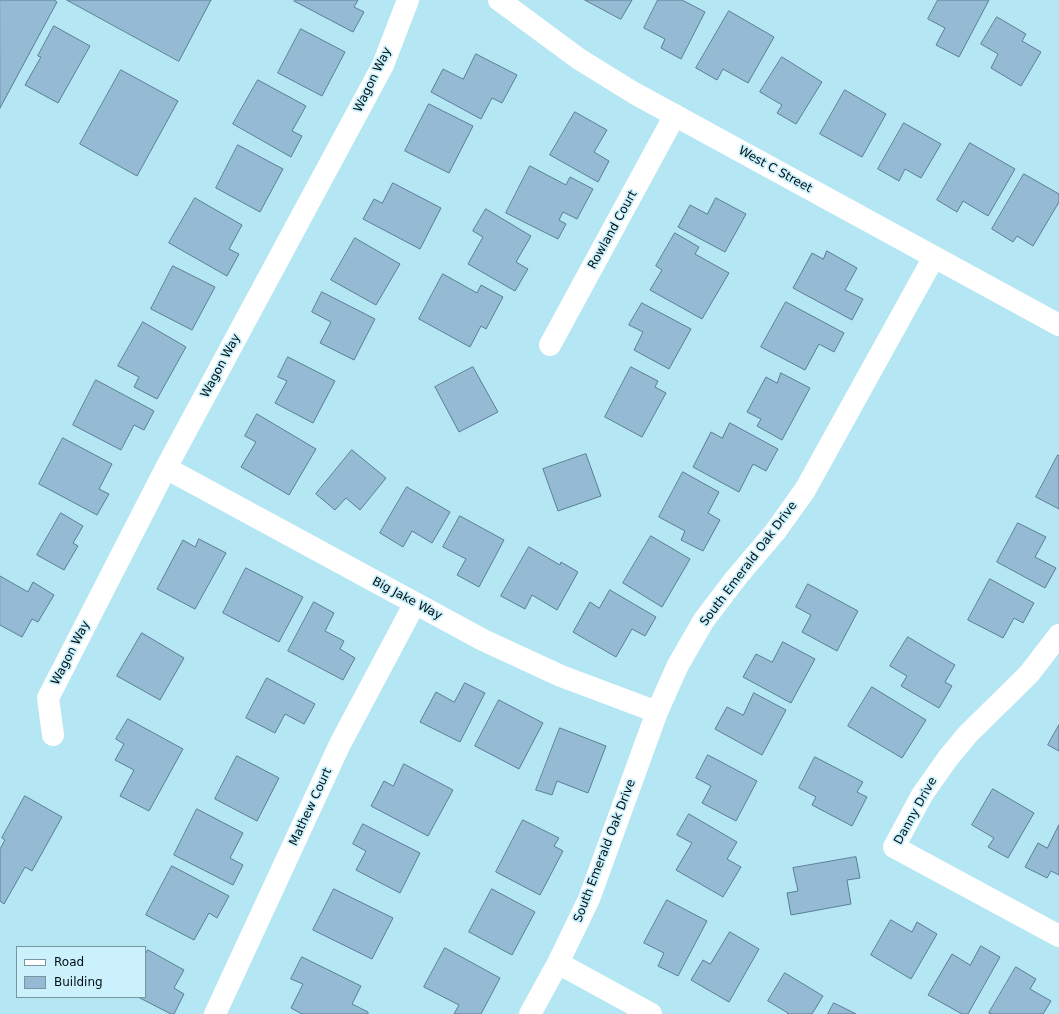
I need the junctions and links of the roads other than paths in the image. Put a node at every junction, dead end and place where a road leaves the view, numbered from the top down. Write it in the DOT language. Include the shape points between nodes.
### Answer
graph roads {
  1 [pos="408,0"];
  2 [pos="499,0"];
  3 [pos="675,115"];
  4 [pos="934,257"];
  5 [pos="1059,325"];
  6 [pos="550,345"];
  7 [pos="166,468"];
  8 [pos="415,603"];
  9 [pos="1059,636"];
  10 [pos="657,712"];
  11 [pos="53,735"];
  12 [pos="1059,936"];
  13 [pos="558,963"];
  14 [pos="215,1014"];
  15 [pos="530,1014"];
  16 [pos="651,1014"];
  1 -- 7 [label="street, Wagon Way" via="383,64"];
  2 -- 3 [label="street, West C Street" via="578,60"];
  3 -- 4 [label="street, West C Street"];
  3 -- 6 [label="street, Rowland Court"];
  4 -- 5 [label="street, West C Street"];
  4 -- 10 [label="street, South Emerald Oak Drive" via="805,490 775,532 704,620 678,665"];
  7 -- 8 [label="street, Big Jake Way"];
  7 -- 11 [label="street, Wagon Way" via="48,698"];
  8 -- 10 [label="street, Big Jake Way" via="483,640 561,676"];
  8 -- 14 [label="street, Mathew Court" via="340,744"];
  9 -- 12 [label="street, Danny Drive" via="1029,674 968,734 948,758 922,795 894,847"];
  10 -- 13 [label="street, South Emerald Oak Drive" via="589,899"];
  13 -- 15 [label="street, South Emerald Oak Drive"];
  13 -- 16 [label="street"];
}
